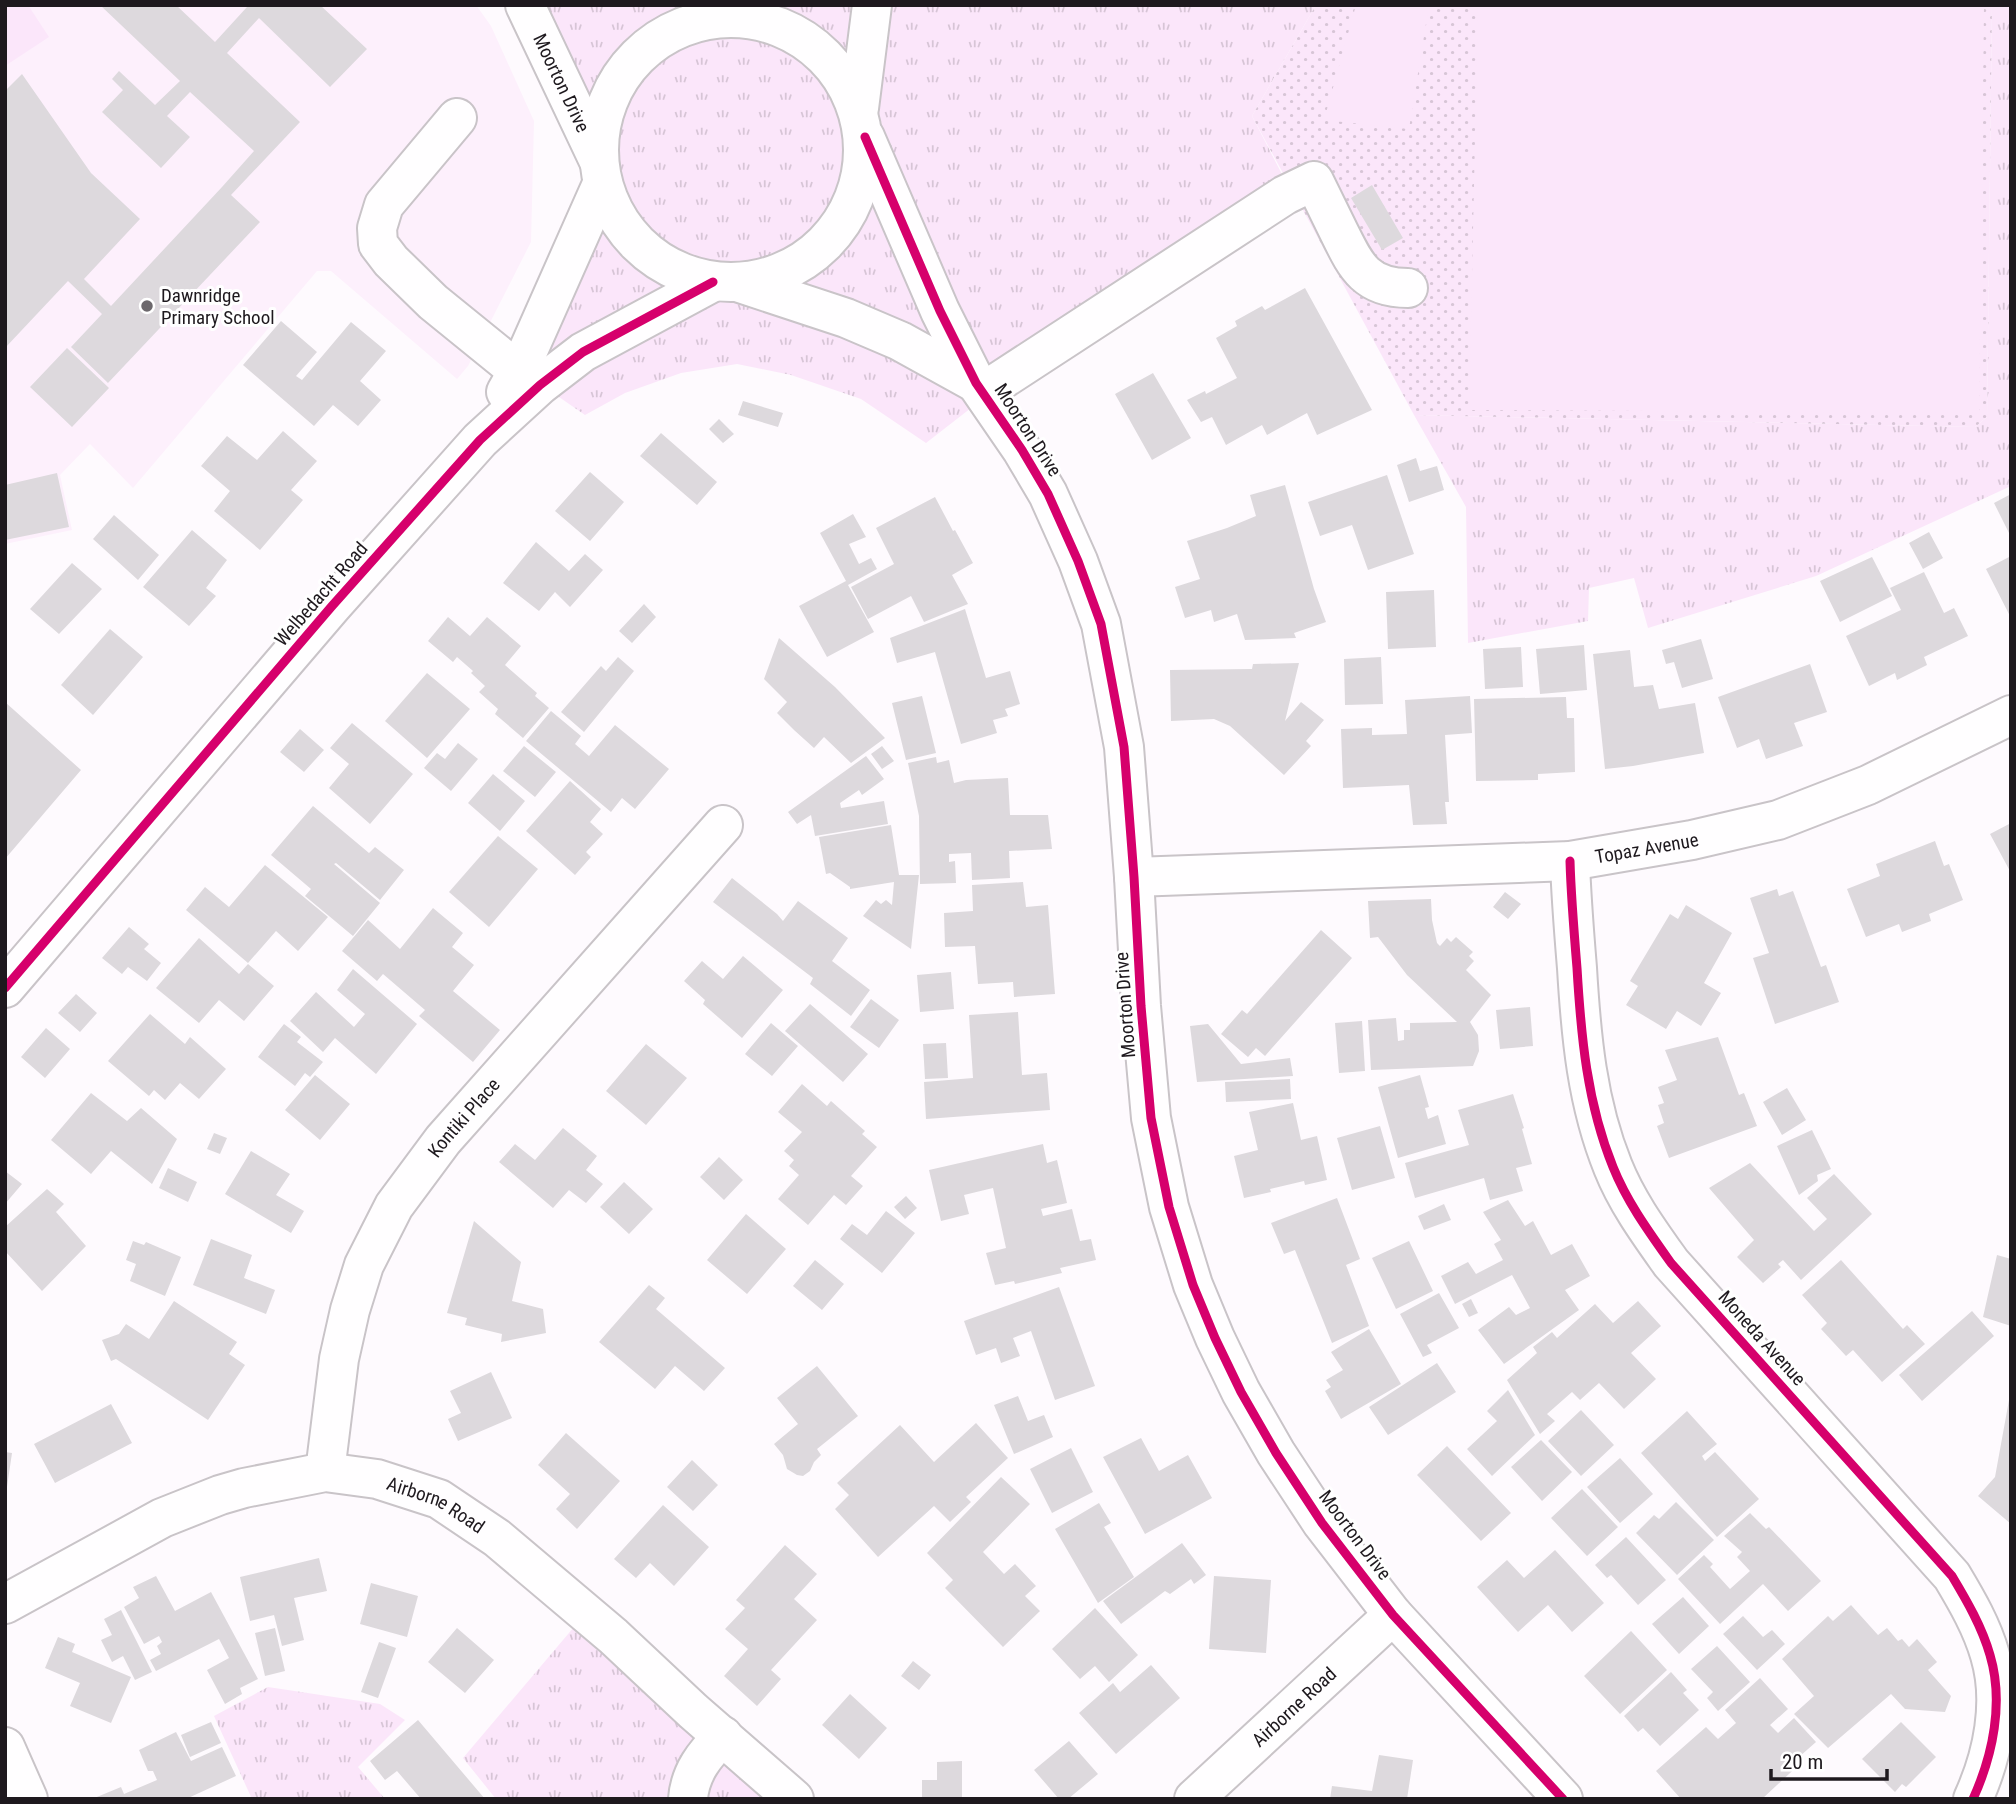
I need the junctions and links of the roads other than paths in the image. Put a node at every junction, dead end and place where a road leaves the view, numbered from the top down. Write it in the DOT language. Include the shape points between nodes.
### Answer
graph roads {
  1 [pos="525,5"];
  2 [pos="660,5"];
  3 [pos="872,5"];
  4 [pos="739,13"];
  5 [pos="457,118"];
  6 [pos="862,122"];
  7 [pos="600,172"];
  8 [pos="727,283"];
  9 [pos="1408,288"];
  10 [pos="518,371"];
  11 [pos="979,387"];
  12 [pos="480,440"];
  13 [pos="2011,715"];
  14 [pos="723,825"];
  15 [pos="1570,860"];
  16 [pos="1135,877"];
  17 [pos="5,988"];
  18 [pos="325,1472"];
  19 [pos="5,1604"];
  20 [pos="1393,1615"];
  21 [pos="723,1736"];
  22 [pos="5,1747"];
  23 [pos="28,1799"];
  24 [pos="688,1799"];
  25 [pos="794,1799"];
  26 [pos="1194,1799"];
  27 [pos="1563,1799"];
  28 [pos="1973,1799"];
  1 -- 7 [label="street, Moorton Drive"];
  2 -- 4 [label="street"];
  3 -- 6 [label="street, Welbedacht Road"];
  4 -- 6 [label="street, Moorton Drive" via="813,44 841,72"];
  4 -- 7 [label="street" via="664,35 626,67 604,110"];
  5 -- 10 [label="street" via="384,205 378,244 433,302"];
  6 -- 8 [label="street, Welbedacht Road" via="860,190 834,237 792,269"];
  6 -- 11 [label="street, Moorton Drive" via="940,311"];
  7 -- 8 [label="street, Moorton Drive" via="618,220 643,250 675,271"];
  7 -- 10 [label="street, Welbedacht Road" via="560,282"];
  8 -- 11 [label="street, Moorton Drive" via="846,318 900,341"];
  8 -- 12 [label="street, Welbedacht Road" via="583,352"];
  9 -- 11 [label="street" via="1393,288 1368,277 1355,265 1314,181"];
  10 -- 12 [label="street, Welbedacht Road"];
  11 -- 16 [label="street, Moorton Drive" via="1048,494 1101,624 1124,747"];
  12 -- 17 [label="street, Welbedacht Road"];
  13 -- 15 [label="street, Topaz Avenue" via="1868,785 1778,820"];
  14 -- 18 [label="street, Kontiki Place" via="443,1140 394,1206 364,1265 350,1310"];
  15 -- 16 [label="street, Topaz Avenue"];
  15 -- 28 [label="street, Moneda Avenue" via="1586,1068 1594,1112 1613,1167 1633,1209 1671,1263 1952,1576 1978,1621 1991,1656 1996,1700 1991,1748"];
  16 -- 20 [label="street, Moorton Drive" via="1151,1118 1169,1207 1194,1285 1241,1392 1276,1453 1322,1523"];
  18 -- 19 [label="street, Airborne Road" via="244,1488 162,1518"];
  18 -- 21 [label="street, Airborne Road" via="377,1479 439,1499 497,1538"];
  20 -- 26 [label="street, Airborne Road"];
  20 -- 27 [label="street, Moorton Drive"];
  21 -- 24 [label="street" via="694,1771"];
  21 -- 25 [label="street, Airborne Road"];
  22 -- 23 [label="street"];
}
